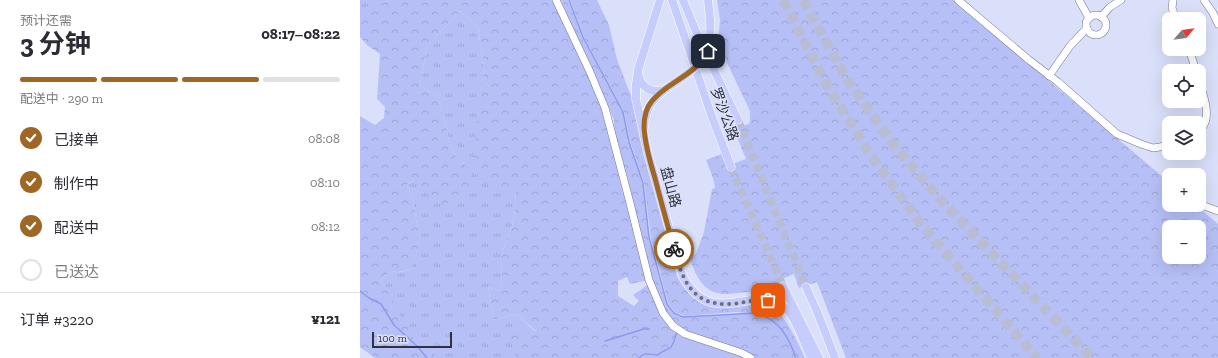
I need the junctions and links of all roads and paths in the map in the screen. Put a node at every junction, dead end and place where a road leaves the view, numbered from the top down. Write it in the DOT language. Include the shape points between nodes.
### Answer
graph roads {
  1 [pos="556,0"];
  2 [pos="660,0"];
  3 [pos="672,0"];
  4 [pos="683,0"];
  5 [pos="708,0"];
  6 [pos="958,0"];
  7 [pos="1079,0"];
  8 [pos="1121,0"];
  9 [pos="1173,0"];
  10 [pos="1204,0"];
  11 [pos="1173,12"];
  12 [pos="1101,17"];
  13 [pos="1090,18"];
  14 [pos="1218,24"];
  15 [pos="1087,28"];
  16 [pos="638,70"];
  17 [pos="1049,76"];
  18 [pos="667,88"];
  19 [pos="738,120"];
  20 [pos="646,145"];
  21 [pos="1162,146"];
  22 [pos="731,167"];
  23 [pos="1206,207"];
  24 [pos="1218,211"];
  25 [pos="783,286"];
  26 [pos="806,287"];
  27 [pos="751,358"];
  28 [pos="811,358"];
  29 [pos="819,358"];
  30 [pos="835,358"];
  1 -- 27 [label="street" via="604,108 649,280 663,313 673,326 685,334"];
  2 -- 16 [label="main road, 盘山路"];
  3 -- 22 [label="main road, 罗沙公路"];
  4 -- 19 [label="main road, 罗沙公路"];
  5 -- 18 [label="main road, 盘山路, bridge" via="710,43 704,57 692,71"];
  6 -- 17 [label="street"];
  7 -- 13 [label="street"];
  8 -- 12 [label="street"];
  9 -- 11 [label="street"];
  10 -- 14 [label="street"];
  12 -- 13 [label="street"];
  12 -- 15 [label="street" via="1106,26 1101,34 1091,34"];
  13 -- 15 [label="street" via="1087,21"];
  15 -- 17 [label="street" via="1070,46"];
  16 -- 18 [label="main road" via="640,81 645,88 656,92"];
  16 -- 20 [label="main road, 盘山路" via="636,99"];
  17 -- 21 [label="street" via="1121,136 1153,148"];
  18 -- 20 [label="main road, 盘山路" via="652,101 646,112"];
  20 -- 28 [label="main road, 盘山路" via="679,266 688,287 703,299 714,303 768,300 780,304 793,319"];
  23 -- 24 [label="street"];
  25 -- 29 [label="main road"];
  26 -- 30 [label="main road"];
}
